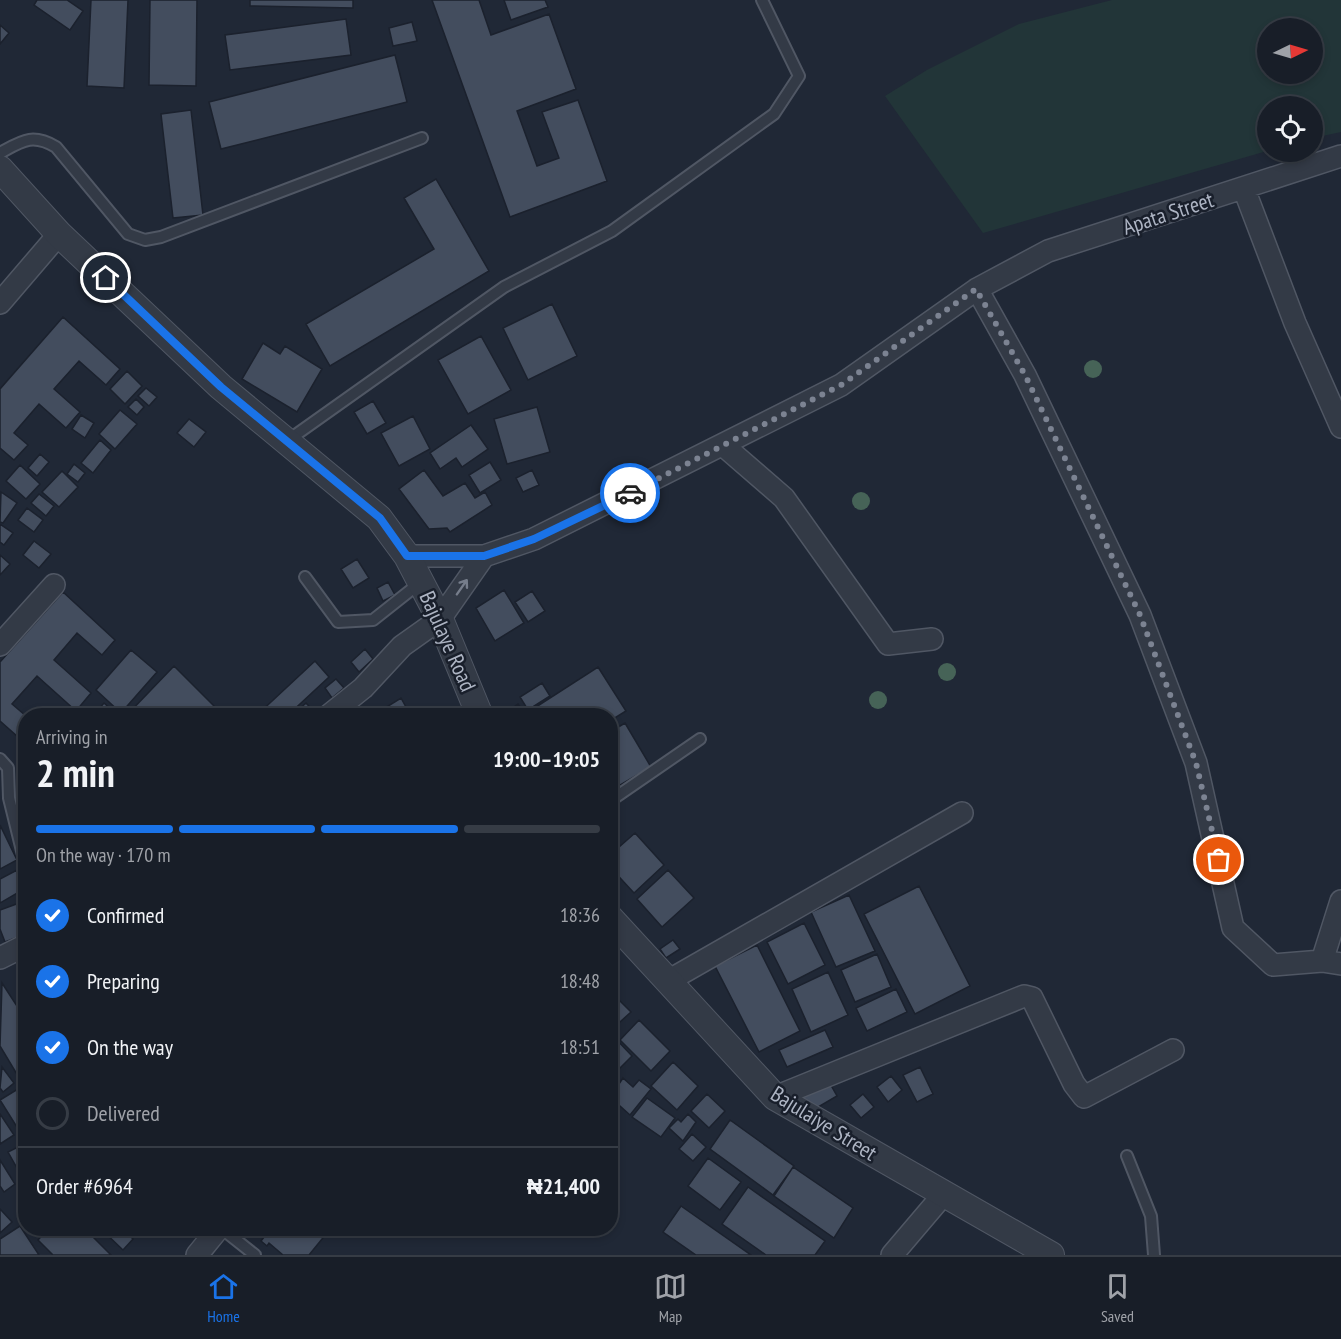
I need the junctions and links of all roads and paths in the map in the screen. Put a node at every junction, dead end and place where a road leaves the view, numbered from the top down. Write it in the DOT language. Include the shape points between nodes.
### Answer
graph roads {
  1 [pos="762,0"];
  2 [pos="422,138"];
  3 [pos="0,153"];
  4 [pos="1341,156"];
  5 [pos="0,169"];
  6 [pos="1244,189"];
  7 [pos="59,234"];
  8 [pos="976,289"];
  9 [pos="0,303"];
  10 [pos="1341,427"];
  11 [pos="287,441"];
  12 [pos="724,446"];
  13 [pos="407,556"];
  14 [pos="484,556"];
  15 [pos="305,577"];
  16 [pos="421,581"];
  17 [pos="54,585"];
  18 [pos="440,619"];
  19 [pos="932,639"];
  20 [pos="0,645"];
  21 [pos="338,708"];
  22 [pos="477,708"];
  23 [pos="700,739"];
  24 [pos="0,759"];
  25 [pos="618,795"];
  26 [pos="962,813"];
  27 [pos="18,835"];
  28 [pos="1341,901"];
  29 [pos="618,927"];
  30 [pos="18,949"];
  31 [pos="0,958"];
  32 [pos="1332,962"];
  33 [pos="668,981"];
  34 [pos="1173,1050"];
  35 [pos="776,1097"];
  36 [pos="1127,1156"];
  37 [pos="943,1195"];
  38 [pos="213,1236"];
  39 [pos="230,1236"];
  40 [pos="197,1255"];
  41 [pos="255,1255"];
  42 [pos="892,1255"];
  43 [pos="1051,1255"];
  44 [pos="1154,1255"];
  1 -- 11 [label="lane" via="798,76 774,114 612,231 504,287"];
  2 -- 3 [label="lane" via="145,240 128,234 56,147 42,139 23,140"];
  4 -- 6 [label="street, Apata Street"];
  5 -- 7 [label="street, Bajulaye Road"];
  6 -- 8 [label="street, Apata Street" via="1048,251"];
  6 -- 10 [label="street"];
  7 -- 9 [label="street"];
  7 -- 11 [label="street, Bajulaye Road" via="221,387"];
  8 -- 12 [label="street, Apata Street" via="841,385"];
  8 -- 32 [label="street" via="1025,375 1140,615 1196,763 1233,928 1273,964"];
  11 -- 13 [label="street, Bajulaye Road" via="380,518"];
  12 -- 14 [label="street, Apata Street" via="534,539"];
  12 -- 19 [label="street" via="784,498 888,644"];
  13 -- 14 [label="street, Apata Street"];
  13 -- 16 [label="street, Bajulaye Road"];
  18 -- 14 [label="street, one-way"];
  15 -- 16 [label="lane" via="338,622 373,620"];
  16 -- 18 [label="street, Bajulaye Road"];
  17 -- 20 [label="street"];
  18 -- 21 [label="street" via="402,646 363,688"];
  18 -- 22 [label="street, Bajulaye Road"];
  23 -- 25 [label="lane"];
  24 -- 27 [label="lane" via="8,768 9,798"];
  26 -- 33 [label="street"];
  28 -- 32 [label="street"];
  29 -- 33 [label="street, Bajulaiye Street"];
  30 -- 31 [label="street"];
  33 -- 35 [label="street, Bajulaiye Street"];
  34 -- 35 [label="street" via="1084,1097 1032,998 1024,996"];
  35 -- 37 [label="street, Bajulaiye Street"];
  36 -- 44 [label="lane" via="1151,1216"];
  37 -- 42 [label="street"];
  37 -- 43 [label="street, Bajulaiye Street"];
  38 -- 40 [label="street"];
  39 -- 41 [label="lane"];
}
